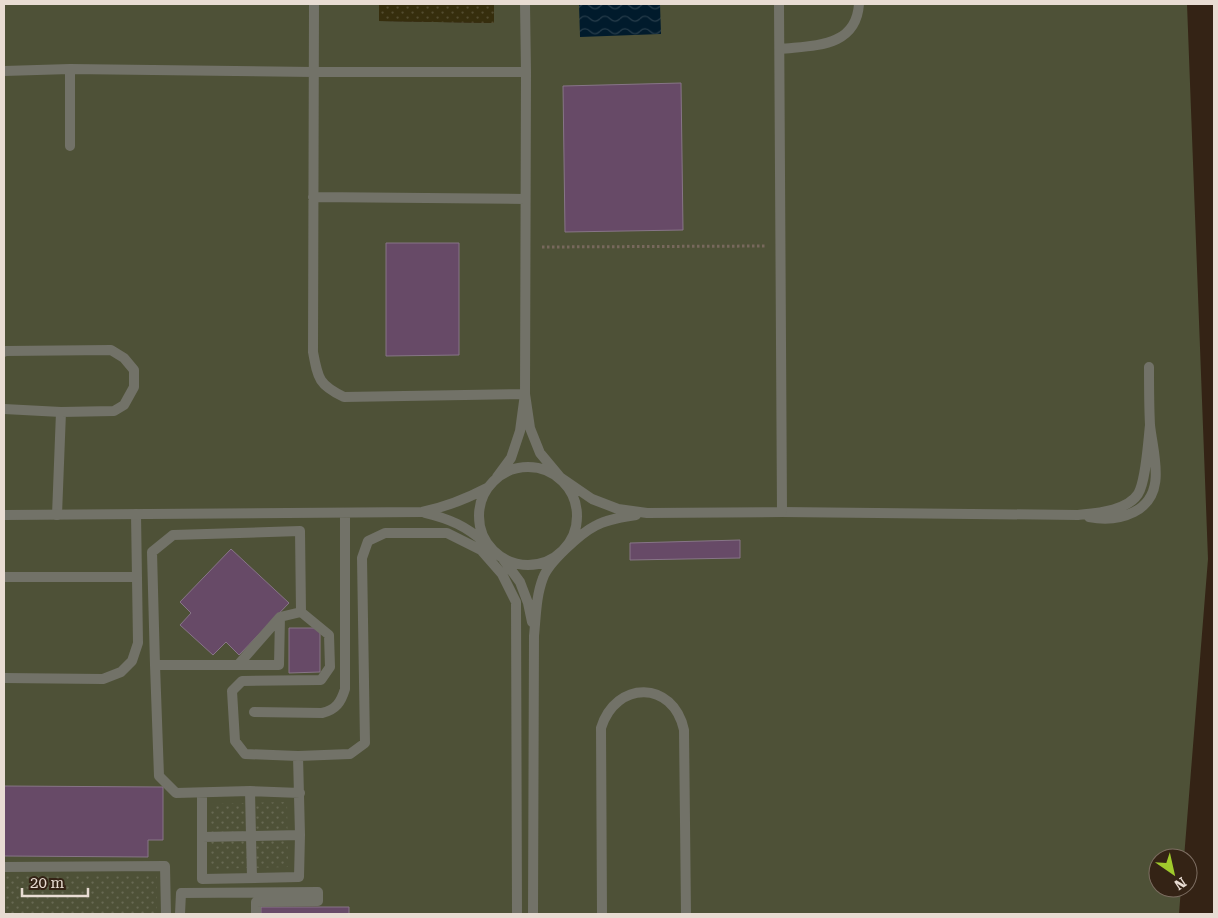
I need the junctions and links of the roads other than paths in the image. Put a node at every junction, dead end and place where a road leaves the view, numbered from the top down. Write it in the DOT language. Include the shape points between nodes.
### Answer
graph roads {
  1 [pos="314,4"];
  2 [pos="525,4"];
  3 [pos="779,4"];
  4 [pos="859,4"];
  5 [pos="780,49"];
  6 [pos="70,69"];
  7 [pos="4,71"];
  8 [pos="313,72"];
  9 [pos="526,72"];
  10 [pos="70,146"];
  11 [pos="313,198"];
  12 [pos="525,199"];
  13 [pos="4,352"];
  14 [pos="1149,367"];
  15 [pos="525,394"];
  16 [pos="4,409"];
  17 [pos="62,412"];
  18 [pos="497,477"];
  19 [pos="560,477"];
  20 [pos="487,488"];
  21 [pos="422,512"];
  22 [pos="782,512"];
  23 [pos="345,513"];
  24 [pos="647,513"];
  25 [pos="136,514"];
  26 [pos="4,515"];
  27 [pos="57,515"];
  28 [pos="489,546"];
  29 [pos="564,549"];
  30 [pos="501,556"];
  31 [pos="4,577"];
  32 [pos="137,577"];
  33 [pos="302,612"];
  34 [pos="280,617"];
  35 [pos="534,636"];
  36 [pos="238,664"];
  37 [pos="155,665"];
  38 [pos="4,678"];
  39 [pos="254,712"];
  40 [pos="298,756"];
  41 [pos="250,791"];
  42 [pos="202,793"];
  43 [pos="300,793"];
  44 [pos="300,835"];
  45 [pos="251,836"];
  46 [pos="202,837"];
  47 [pos="4,868"];
  48 [pos="252,878"];
  49 [pos="166,914"];
  50 [pos="180,914"];
  51 [pos="256,914"];
  52 [pos="517,914"];
  53 [pos="533,914"];
  54 [pos="602,914"];
  55 [pos="686,914"];
  1 -- 8 [label="street"];
  2 -- 9 [label="street"];
  3 -- 5 [label="street"];
  4 -- 5 [label="street" via="854,26 837,40"];
  5 -- 22 [label="street"];
  6 -- 7 [label="street"];
  6 -- 8 [label="street"];
  6 -- 10 [label="street"];
  8 -- 9 [label="street"];
  8 -- 11 [label="street"];
  9 -- 12 [label="street"];
  11 -- 12 [label="street"];
  11 -- 15 [label="street" via="313,352 318,375 329,390 344,397"];
  12 -- 15 [label="street"];
  13 -- 17 [label="street" via="111,350 134,370 134,387 124,405 114,412"];
  14 -- 22 [label="street" via="1150,425 1143,479 1138,494 1122,506 1078,515"];
  15 -- 18 [label="street" via="520,431 511,458"];
  15 -- 19 [label="street" via="530,428 540,453"];
  16 -- 17 [label="street"];
  17 -- 27 [label="street"];
  18 -- 19 [label="street" via="512,469 529,466 545,469"];
  18 -- 20 [label="street"];
  19 -- 24 [label="street" via="592,499 618,509"];
  19 -- 29 [label="street" via="577,504 578,520 574,536"];
  20 -- 21 [label="street" via="452,504"];
  20 -- 28 [label="street" via="479,517"];
  21 -- 23 [label="street"];
  21 -- 28 [label="street" via="447,518 470,530"];
  22 -- 24 [label="street"];
  23 -- 25 [label="street"];
  23 -- 39 [label="street" via="345,689 342,698 337,706 322,713"];
  24 -- 29 [label="street" via="595,526"];
  25 -- 27 [label="street"];
  25 -- 32 [label="street"];
  26 -- 27 [label="street"];
  28 -- 30 [label="street"];
  29 -- 30 [label="street" via="554,558 527,565"];
  29 -- 35 [label="street" via="543,576"];
  30 -- 35 [label="street" via="520,582"];
  31 -- 32 [label="street"];
  32 -- 38 [label="street" via="138,643 132,660 121,672 103,679"];
  33 -- 34 [label="street"];
  33 -- 37 [label="street" via="300,531 173,535 152,552"];
  33 -- 40 [label="street" via="329,635 330,667 321,680 242,681 232,691 235,742 245,754"];
  34 -- 36 [label="street"];
  34 -- 36 [label="street" via="279,664"];
  35 -- 53 [label="street"];
  36 -- 37 [label="street"];
  37 -- 42 [label="street" via="159,776 176,793"];
  40 -- 43 [label="street"];
  40 -- 52 [label="street" via="350,754 365,743 362,558 368,541 385,533 447,533 481,550 502,574 516,602"];
  41 -- 42 [label="street"];
  41 -- 43 [label="street"];
  41 -- 45 [label="street"];
  42 -- 46 [label="street"];
  43 -- 44 [label="street"];
  44 -- 45 [label="street"];
  44 -- 48 [label="street" via="299,877"];
  45 -- 46 [label="street"];
  45 -- 48 [label="street"];
  46 -- 48 [label="street" via="202,879"];
  47 -- 49 [label="street" via="165,866"];
  50 -- 51 [label="street" via="181,893 318,892 318,901 256,902"];
  54 -- 55 [label="street" via="601,728 616,701 646,692 672,705 682,719 684,730"];
}
